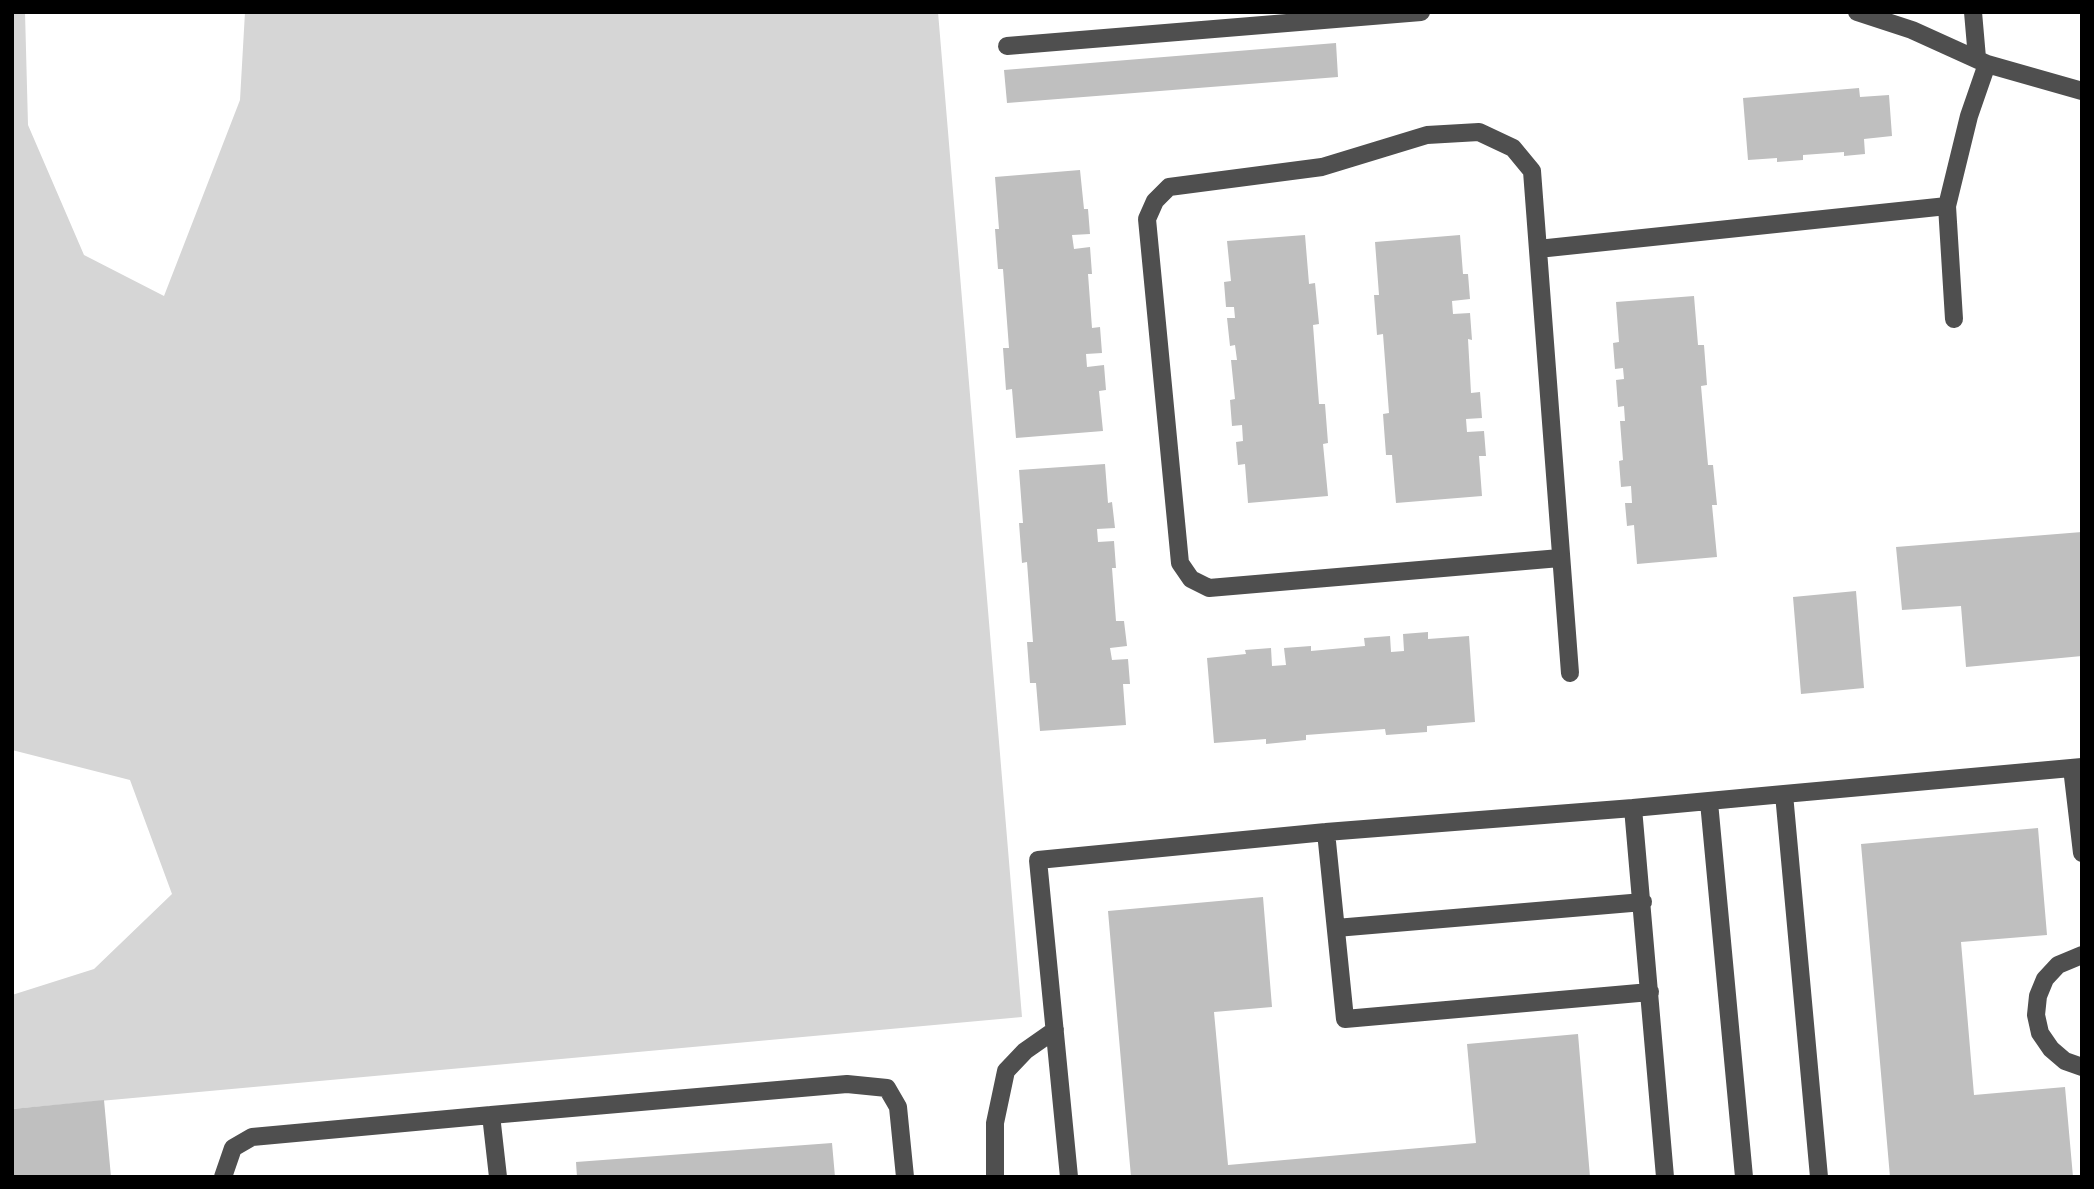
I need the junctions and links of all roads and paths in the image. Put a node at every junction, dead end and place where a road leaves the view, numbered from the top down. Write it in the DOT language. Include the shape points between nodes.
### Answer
graph roads {
  1 [pos="1420,12"];
  2 [pos="1857,12"];
  3 [pos="1973,12"];
  4 [pos="1007,46"];
  5 [pos="1982,61"];
  6 [pos="2082,91"];
  7 [pos="1947,206"];
  8 [pos="1538,249"];
  9 [pos="1954,319"];
  10 [pos="1560,558"];
  11 [pos="1570,673"];
  12 [pos="2077,768"];
  13 [pos="1784,794"];
  14 [pos="1709,802"];
  15 [pos="1633,808"];
  16 [pos="1326,832"];
  17 [pos="2082,853"];
  18 [pos="1643,902"];
  19 [pos="1336,929"];
  20 [pos="2082,954"];
  21 [pos="1650,992"];
  22 [pos="1055,1030"];
  23 [pos="2082,1067"];
  24 [pos="491,1115"];
  25 [pos="223,1177"];
  26 [pos="498,1177"];
  27 [pos="905,1177"];
  28 [pos="995,1177"];
  29 [pos="1069,1177"];
  30 [pos="1665,1177"];
  31 [pos="1744,1177"];
  32 [pos="1819,1177"];
  1 -- 4 [label="street"];
  2 -- 5 [label="street"];
  3 -- 5 [label="street"];
  5 -- 6 [label="street"];
  5 -- 7 [label="street"];
  7 -- 8 [label="street"];
  7 -- 9 [label="street"];
  8 -- 10 [label="street"];
  8 -- 10 [label="street" via="1532,171 1513,148 1479,132 1427,135 1322,167 1169,187 1155,201 1147,219 1180,563 1191,579 1209,588"];
  10 -- 11 [label="street"];
  12 -- 13 [label="street"];
  12 -- 17 [label="street"];
  13 -- 14 [label="street"];
  13 -- 32 [label="street"];
  14 -- 15 [label="street"];
  14 -- 31 [label="street"];
  15 -- 16 [label="street"];
  15 -- 18 [label="street"];
  16 -- 19 [label="street"];
  16 -- 22 [label="street" via="1038,860"];
  18 -- 19 [label="street"];
  18 -- 21 [label="street"];
  19 -- 21 [label="street" via="1345,1019"];
  20 -- 23 [label="street" via="2058,965 2045,979 2036,1015 2040,1033 2051,1049"];
  21 -- 30 [label="street"];
  22 -- 28 [label="street" via="1006,1071 995,1123"];
  22 -- 29 [label="street"];
  24 -- 25 [label="street" via="252,1137 233,1148"];
  24 -- 26 [label="street"];
  24 -- 27 [label="street" via="848,1084 887,1088 898,1107"];
}
